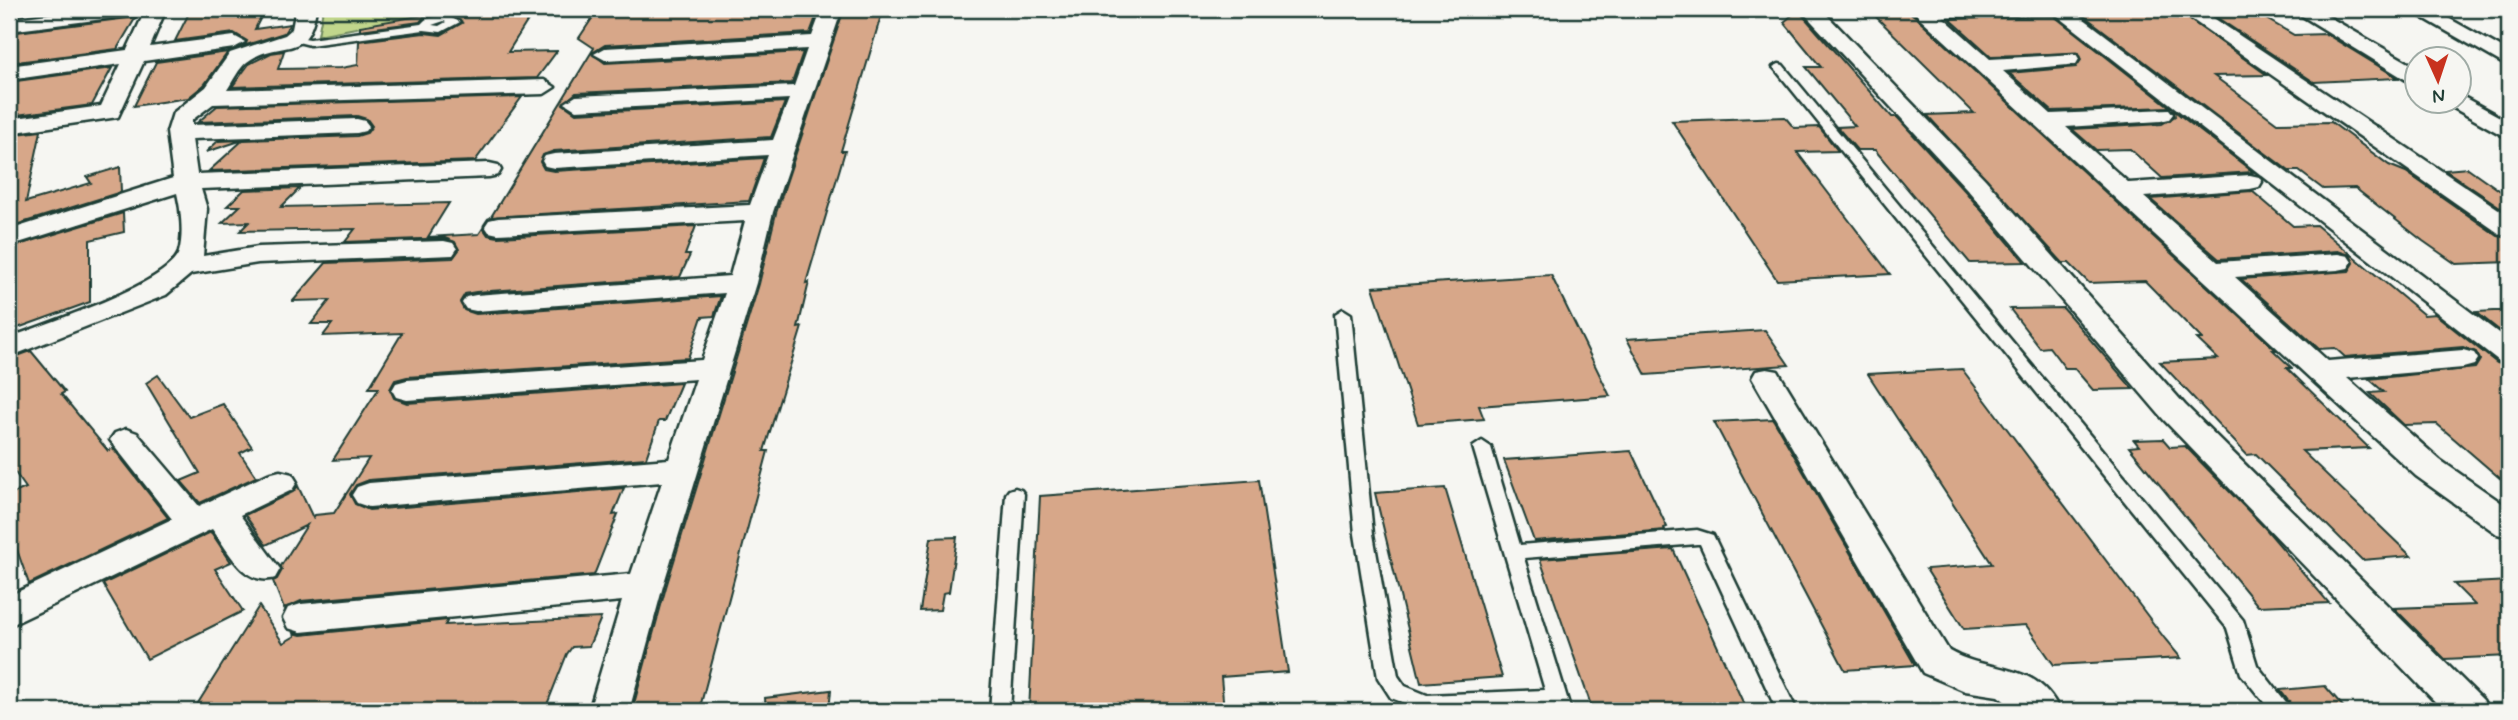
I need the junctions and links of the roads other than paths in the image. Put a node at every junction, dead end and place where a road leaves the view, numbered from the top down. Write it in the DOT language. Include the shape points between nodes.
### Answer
graph roads {
  1 [pos="134,9"];
  2 [pos="156,9"];
  3 [pos="306,9"];
  4 [pos="832,9"];
  5 [pos="1810,9"];
  6 [pos="2013,9"];
  7 [pos="2059,9"];
  8 [pos="2187,9"];
  9 [pos="2301,9"];
  10 [pos="2418,9"];
  11 [pos="9,24"];
  12 [pos="424,27"];
  13 [pos="292,39"];
  14 [pos="233,42"];
  15 [pos="820,43"];
  16 [pos="605,54"];
  17 [pos="135,55"];
  18 [pos="2068,59"];
  19 [pos="2509,61"];
  20 [pos="1984,66"];
  21 [pos="1779,67"];
  22 [pos="2402,67"];
  23 [pos="9,73"];
  24 [pos="544,87"];
  25 [pos="803,92"];
  26 [pos="207,97"];
  27 [pos="576,103"];
  28 [pos="2472,109"];
  29 [pos="2161,114"];
  30 [pos="2044,121"];
  31 [pos="9,126"];
  32 [pos="357,126"];
  33 [pos="179,132"];
  34 [pos="2509,132"];
  35 [pos="784,147"];
  36 [pos="554,161"];
  37 [pos="489,170"];
  38 [pos="186,182"];
  39 [pos="2250,182"];
  40 [pos="2121,191"];
  41 [pos="760,212"];
  42 [pos="498,226"];
  43 [pos="2509,228"];
  44 [pos="9,238"];
  45 [pos="443,250"];
  46 [pos="2338,262"];
  47 [pos="181,267"];
  48 [pos="2209,271"];
  49 [pos="742,283"];
  50 [pos="476,303"];
  51 [pos="1343,314"];
  52 [pos="9,348"];
  53 [pos="2509,355"];
  54 [pos="2463,359"];
  55 [pos="713,369"];
  56 [pos="2320,371"];
  57 [pos="1767,378"];
  58 [pos="407,390"];
  59 [pos="126,440"];
  60 [pos="1482,447"];
  61 [pos="681,469"];
  62 [pos="281,482"];
  63 [pos="1015,494"];
  64 [pos="369,495"];
  65 [pos="2501,511"];
  66 [pos="207,519"];
  67 [pos="1513,552"];
  68 [pos="262,569"];
  69 [pos="645,586"];
  70 [pos="9,612"];
  71 [pos="301,618"];
  72 [pos="1559,705"];
  73 [pos="609,711"];
  74 [pos="1000,711"];
  75 [pos="1787,711"];
  76 [pos="2040,711"];
  77 [pos="2283,711"];
  78 [pos="2469,711"];
  1 -- 11 [label="street"];
  2 -- 17 [label="street"];
  3 -- 13 [label="street" via="302,31"];
  4 -- 15 [label="street"];
  5 -- 78 [label="street" via="1976,184 2174,412"];
  6 -- 20 [label="street" via="1925,12"];
  7 -- 53 [label="street"];
  8 -- 43 [label="street"];
  9 -- 22 [label="street"];
  10 -- 19 [label="street"];
  12 -- 13 [label="lane" via="310,42"];
  13 -- 26 [label="street" via="238,58"];
  14 -- 17 [label="street"];
  15 -- 16 [label="street"];
  15 -- 25 [label="street"];
  17 -- 23 [label="street"];
  17 -- 31 [label="street" via="110,112"];
  18 -- 20 [label="street"];
  20 -- 30 [label="street"];
  21 -- 77 [label="lane" via="2236,625 2248,668"];
  24 -- 26 [label="street"];
  25 -- 27 [label="street"];
  25 -- 35 [label="street"];
  26 -- 33 [label="street" via="181,118"];
  28 -- 34 [label="street"];
  29 -- 30 [label="street"];
  30 -- 40 [label="street"];
  32 -- 33 [label="street"];
  33 -- 38 [label="street"];
  35 -- 36 [label="street"];
  35 -- 41 [label="street"];
  37 -- 38 [label="street"];
  38 -- 44 [label="street"];
  38 -- 47 [label="street" via="194,209 192,252"];
  39 -- 40 [label="street"];
  40 -- 48 [label="street"];
  41 -- 42 [label="street"];
  41 -- 49 [label="street"];
  45 -- 47 [label="street" via="258,255"];
  46 -- 48 [label="street"];
  47 -- 52 [label="street" via="156,289"];
  48 -- 56 [label="street"];
  49 -- 50 [label="street"];
  49 -- 55 [label="street"];
  51 -- 72 [label="lane" via="1364,534 1388,678 1398,692 1426,703"];
  54 -- 56 [label="street"];
  55 -- 58 [label="street"];
  55 -- 61 [label="street"];
  56 -- 65 [label="street" via="2428,468"];
  57 -- 76 [label="street" via="1936,662 1952,674 2016,685"];
  59 -- 66 [label="street"];
  60 -- 67 [label="lane"];
  61 -- 64 [label="street"];
  61 -- 69 [label="street"];
  62 -- 66 [label="street"];
  63 -- 74 [label="lane"];
  66 -- 68 [label="street"];
  66 -- 70 [label="street"];
  67 -- 72 [label="lane"];
  67 -- 75 [label="lane" via="1697,537 1707,540"];
  69 -- 71 [label="street"];
  69 -- 73 [label="street"];
}
